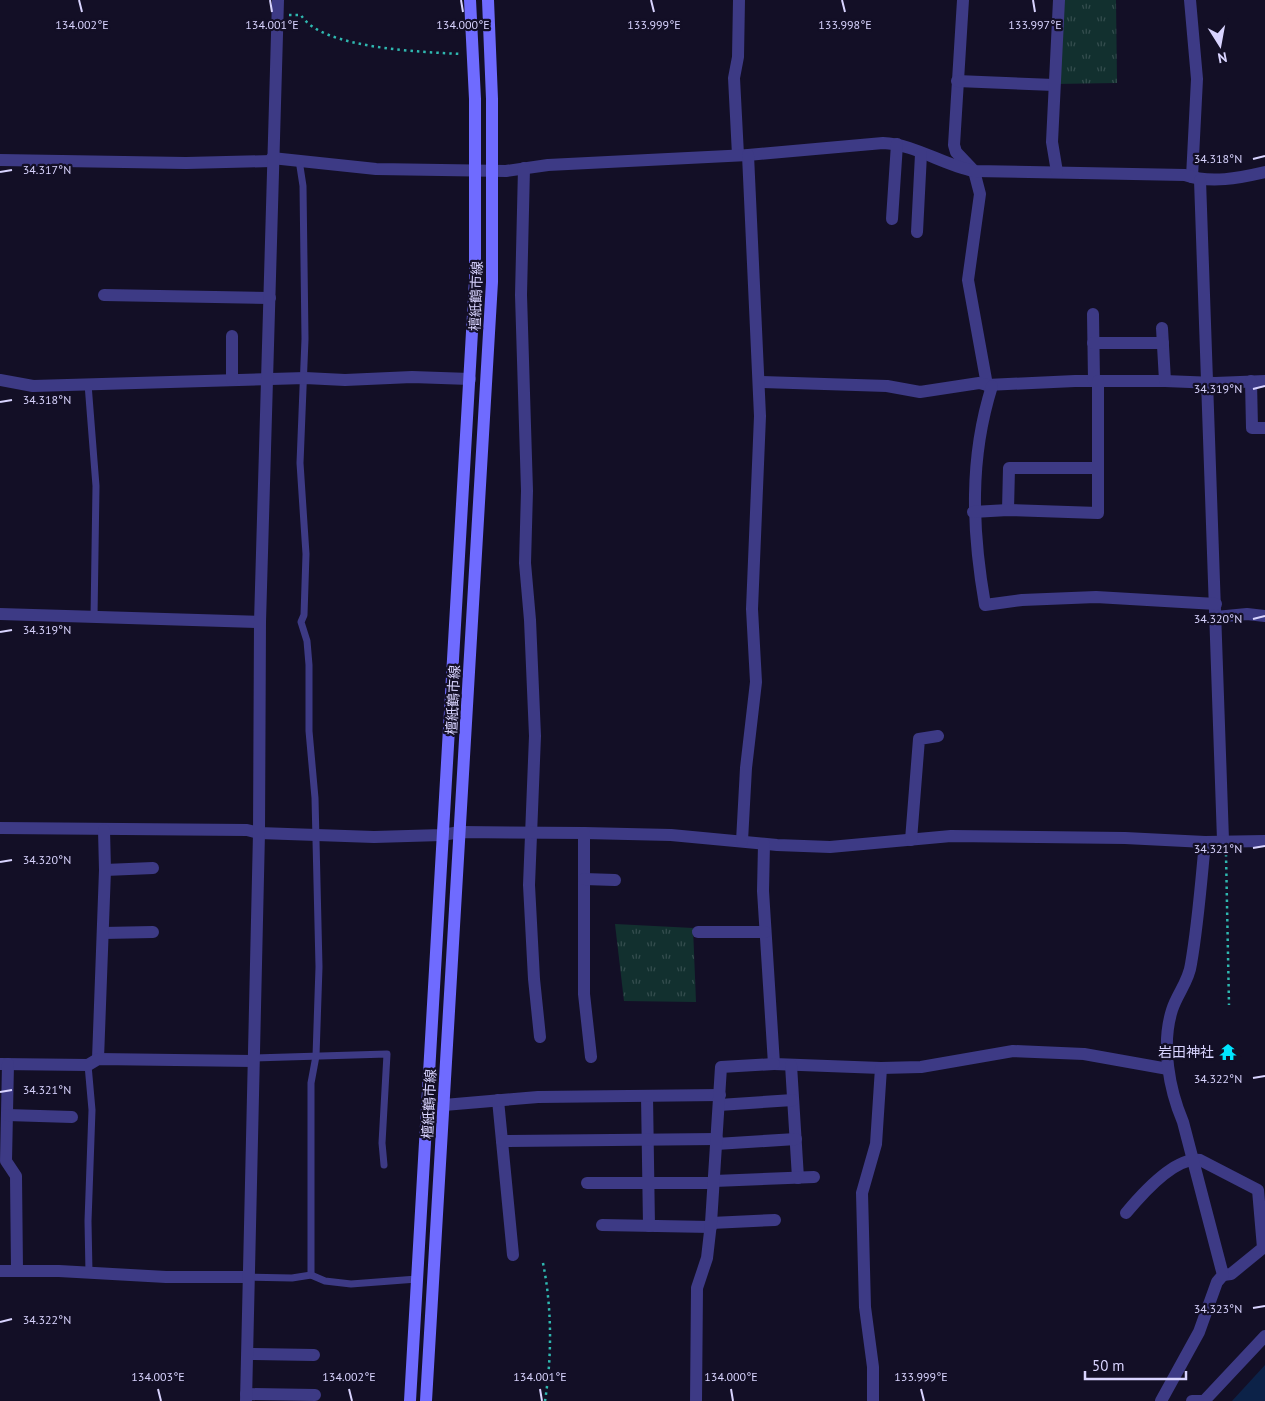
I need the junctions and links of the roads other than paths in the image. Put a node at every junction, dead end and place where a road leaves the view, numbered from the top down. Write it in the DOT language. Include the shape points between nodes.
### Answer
graph roads {
  1 [pos="278,0"];
  2 [pos="470,0"];
  3 [pos="488,0"];
  4 [pos="739,0"];
  5 [pos="964,0"];
  6 [pos="1059,0"];
  7 [pos="1190,0"];
  8 [pos="957,81"];
  9 [pos="1054,85"];
  10 [pos="897,144"];
  11 [pos="921,154"];
  12 [pos="743,155"];
  13 [pos="272,159"];
  14 [pos="0,160"];
  15 [pos="299,160"];
  16 [pos="524,168"];
  17 [pos="476,170"];
  18 [pos="493,171"];
  19 [pos="974,171"];
  20 [pos="1057,172"];
  21 [pos="1265,172"];
  22 [pos="1196,179"];
  23 [pos="892,219"];
  24 [pos="917,232"];
  25 [pos="104,295"];
  26 [pos="270,298"];
  27 [pos="1093,314"];
  28 [pos="1162,328"];
  29 [pos="232,336"];
  30 [pos="1163,342"];
  31 [pos="1093,343"];
  32 [pos="304,378"];
  33 [pos="268,379"];
  34 [pos="0,380"];
  35 [pos="232,380"];
  36 [pos="470,380"];
  37 [pos="1096,381"];
  38 [pos="1165,381"];
  39 [pos="1251,381"];
  40 [pos="1265,381"];
  41 [pos="760,382"];
  42 [pos="1208,383"];
  43 [pos="88,384"];
  44 [pos="989,385"];
  45 [pos="1265,428"];
  46 [pos="1098,468"];
  47 [pos="1008,510"];
  48 [pos="973,512"];
  49 [pos="1216,610"];
  50 [pos="0,614"];
  51 [pos="1265,616"];
  52 [pos="94,619"];
  53 [pos="260,622"];
  54 [pos="938,736"];
  55 [pos="0,828"];
  56 [pos="104,830"];
  57 [pos="531,831"];
  58 [pos="460,832"];
  59 [pos="584,832"];
  60 [pos="259,833"];
  61 [pos="316,835"];
  62 [pos="442,836"];
  63 [pos="911,840"];
  64 [pos="1223,840"];
  65 [pos="742,841"];
  66 [pos="1265,841"];
  67 [pos="1205,842"];
  68 [pos="764,844"];
  69 [pos="153,868"];
  70 [pos="105,870"];
  71 [pos="584,879"];
  72 [pos="615,880"];
  73 [pos="153,932"];
  74 [pos="698,932"];
  75 [pos="765,932"];
  76 [pos="103,933"];
  77 [pos="540,1037"];
  78 [pos="316,1056"];
  79 [pos="591,1057"];
  80 [pos="253,1059"];
  81 [pos="93,1062"];
  82 [pos="4,1064"];
  83 [pos="774,1064"];
  84 [pos="791,1065"];
  85 [pos="881,1068"];
  86 [pos="1168,1070"];
  87 [pos="647,1096"];
  88 [pos="498,1100"];
  89 [pos="719,1100"];
  90 [pos="793,1100"];
  91 [pos="444,1104"];
  92 [pos="7,1116"];
  93 [pos="72,1116"];
  94 [pos="796,1139"];
  95 [pos="648,1140"];
  96 [pos="502,1141"];
  97 [pos="716,1142"];
  98 [pos="1191,1159"];
  99 [pos="384,1164"];
  100 [pos="814,1177"];
  101 [pos="798,1178"];
  102 [pos="714,1182"];
  103 [pos="587,1183"];
  104 [pos="649,1183"];
  105 [pos="1126,1213"];
  106 [pos="775,1220"];
  107 [pos="711,1225"];
  108 [pos="602,1226"];
  109 [pos="649,1226"];
  110 [pos="513,1254"];
  111 [pos="17,1270"];
  112 [pos="0,1271"];
  113 [pos="90,1274"];
  114 [pos="311,1275"];
  115 [pos="1222,1275"];
  116 [pos="248,1277"];
  117 [pos="417,1279"];
  118 [pos="1265,1336"];
  119 [pos="248,1354"];
  120 [pos="314,1355"];
  121 [pos="315,1395"];
  122 [pos="246,1398"];
  123 [pos="410,1401"];
  124 [pos="426,1401"];
  125 [pos="696,1401"];
  126 [pos="873,1401"];
  127 [pos="1161,1401"];
  128 [pos="1192,1401"];
  1 -- 13 [label="street"];
  2 -- 17 [label="main road, 檀紙鶴市線"];
  3 -- 18 [label="main road, 檀紙鶴市線"];
  4 -- 12 [label="street" via="738,57 734,78"];
  5 -- 8 [label="street"];
  6 -- 9 [label="street"];
  7 -- 22 [label="street" via="1197,79"];
  8 -- 9 [label="street"];
  8 -- 19 [label="street" via="954,145 956,152"];
  9 -- 20 [label="street" via="1052,142"];
  10 -- 11 [label="street"];
  10 -- 12 [label="street"];
  10 -- 23 [label="street"];
  11 -- 19 [label="street"];
  11 -- 24 [label="street"];
  12 -- 16 [label="street"];
  12 -- 41 [label="street"];
  13 -- 14 [label="street" via="87,163"];
  13 -- 15 [label="street"];
  13 -- 26 [label="street"];
  15 -- 17 [label="street" via="376,169"];
  15 -- 32 [label="lane" via="304,203"];
  16 -- 18 [label="street"];
  16 -- 57 [label="street" via="522,295 527,491 524,563 535,736"];
  17 -- 18 [label="street"];
  17 -- 36 [label="main road, 檀紙鶴市線"];
  18 -- 58 [label="main road, 檀紙鶴市線" via="489,350"];
  19 -- 20 [label="street"];
  19 -- 44 [label="street" via="980,194 968,280"];
  20 -- 22 [label="street" via="1185,175"];
  21 -- 22 [label="street" via="1240,178"];
  22 -- 42 [label="street"];
  25 -- 26 [label="street"];
  26 -- 33 [label="street"];
  27 -- 31 [label="street"];
  28 -- 30 [label="street"];
  29 -- 35 [label="street"];
  30 -- 31 [label="street"];
  30 -- 38 [label="street"];
  31 -- 37 [label="street"];
  32 -- 33 [label="street"];
  32 -- 36 [label="street"];
  32 -- 61 [label="lane" via="300,463 306,554 301,622 309,665 309,731"];
  33 -- 35 [label="street"];
  33 -- 53 [label="street"];
  34 -- 43 [label="street" via="33,386"];
  35 -- 43 [label="street"];
  36 -- 62 [label="main road, 檀紙鶴市線"];
  37 -- 38 [label="street"];
  37 -- 44 [label="street"];
  37 -- 46 [label="street"];
  38 -- 42 [label="street"];
  39 -- 40 [label="street"];
  39 -- 42 [label="street"];
  39 -- 45 [label="street" via="1252,428"];
  41 -- 44 [label="street" via="887,386 920,392 978,383"];
  41 -- 65 [label="street" via="752,609 756,682"];
  42 -- 49 [label="street"];
  43 -- 52 [label="lane" via="96,486"];
  44 -- 48 [label="street" via="978,449"];
  46 -- 47 [label="street" via="1009,468"];
  46 -- 47 [label="street" via="1098,513"];
  47 -- 48 [label="street"];
  48 -- 49 [label="street" via="985,605 1096,597"];
  49 -- 51 [label="street"];
  49 -- 64 [label="street"];
  50 -- 52 [label="street"];
  52 -- 53 [label="street"];
  53 -- 60 [label="street"];
  54 -- 63 [label="street" via="919,739"];
  55 -- 56 [label="street"];
  56 -- 60 [label="street" via="247,830"];
  56 -- 70 [label="street"];
  57 -- 58 [label="street"];
  57 -- 59 [label="street"];
  57 -- 77 [label="street" via="534,979"];
  58 -- 62 [label="street"];
  58 -- 91 [label="main road, 檀紙鶴市線"];
  59 -- 65 [label="street"];
  59 -- 71 [label="street"];
  60 -- 61 [label="street"];
  60 -- 80 [label="street"];
  61 -- 62 [label="street"];
  61 -- 78 [label="lane" via="320,1006"];
  62 -- 117 [label="main road, 檀紙鶴市線"];
  63 -- 67 [label="street" via="951,836"];
  63 -- 68 [label="street" via="830,847"];
  64 -- 66 [label="street"];
  64 -- 67 [label="street"];
  65 -- 68 [label="street"];
  67 -- 86 [label="street" via="1191,967 1172,1009 1169,1025"];
  68 -- 75 [label="street"];
  69 -- 70 [label="street"];
  70 -- 76 [label="street"];
  71 -- 72 [label="street"];
  71 -- 79 [label="street" via="584,994"];
  73 -- 76 [label="street"];
  74 -- 75 [label="street"];
  75 -- 83 [label="street"];
  76 -- 81 [label="street"];
  78 -- 80 [label="lane"];
  78 -- 99 [label="lane" via="386,1054"];
  78 -- 114 [label="lane" via="311,1083"];
  80 -- 81 [label="street"];
  80 -- 116 [label="street"];
  81 -- 82 [label="street"];
  81 -- 113 [label="lane" via="88,1221"];
  82 -- 92 [label="street"];
  83 -- 84 [label="street"];
  83 -- 89 [label="street" via="722,1067"];
  84 -- 85 [label="street"];
  84 -- 90 [label="street"];
  85 -- 86 [label="street" via="921,1066 1013,1051 1084,1054"];
  85 -- 126 [label="street" via="876,1144 862,1193 864,1298 873,1366"];
  86 -- 98 [label="street"];
  87 -- 88 [label="street"];
  87 -- 89 [label="street"];
  87 -- 95 [label="street"];
  88 -- 91 [label="street"];
  88 -- 96 [label="street"];
  89 -- 90 [label="street"];
  89 -- 97 [label="street"];
  90 -- 94 [label="street"];
  91 -- 124 [label="main road, 檀紙鶴市線"];
  92 -- 93 [label="street"];
  92 -- 111 [label="street" via="6,1161 16,1176"];
  94 -- 97 [label="street"];
  94 -- 101 [label="street"];
  95 -- 96 [label="street"];
  95 -- 97 [label="street"];
  95 -- 104 [label="street"];
  96 -- 110 [label="street"];
  97 -- 102 [label="street"];
  98 -- 105 [label="street" via="1164,1175"];
  98 -- 115 [label="street"];
  98 -- 115 [label="street" via="1200,1160 1258,1190 1263,1248 1230,1274"];
  100 -- 101 [label="street"];
  101 -- 102 [label="street"];
  102 -- 104 [label="street"];
  102 -- 107 [label="street"];
  103 -- 104 [label="street"];
  104 -- 109 [label="street"];
  106 -- 107 [label="street"];
  107 -- 109 [label="street"];
  107 -- 125 [label="street" via="707,1258 697,1288"];
  108 -- 109 [label="street"];
  111 -- 112 [label="street"];
  111 -- 113 [label="street"];
  113 -- 116 [label="street"];
  114 -- 116 [label="lane"];
  114 -- 117 [label="lane" via="325,1281 351,1284"];
  115 -- 127 [label="street" via="1199,1332"];
  116 -- 119 [label="street"];
  117 -- 123 [label="main road, 檀紙鶴市線"];
  118 -- 128 [label="street" via="1204,1400"];
  119 -- 120 [label="street"];
  119 -- 122 [label="street"];
  121 -- 122 [label="street"];
}
